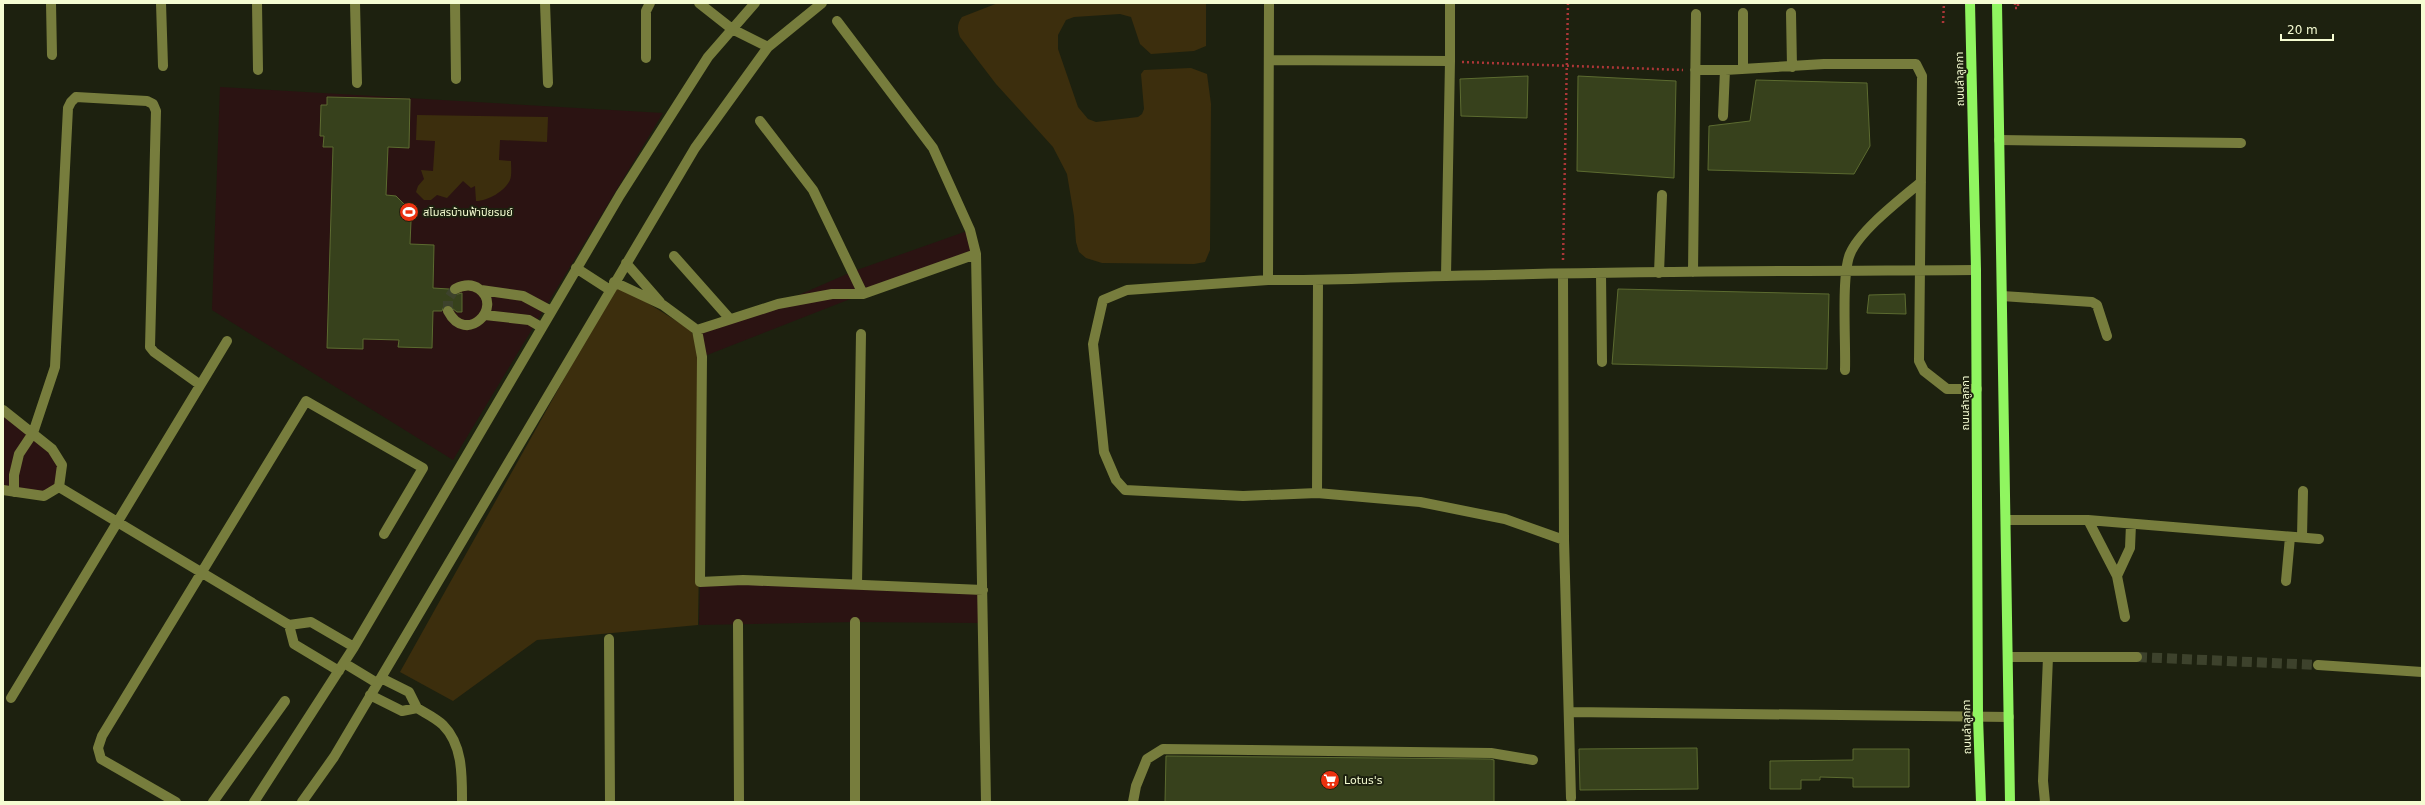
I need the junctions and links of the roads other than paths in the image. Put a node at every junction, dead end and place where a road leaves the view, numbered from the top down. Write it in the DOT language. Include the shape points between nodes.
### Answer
graph roads {
  1 [pos="51,3"];
  2 [pos="161,3"];
  3 [pos="257,3"];
  4 [pos="355,3"];
  5 [pos="455,3"];
  6 [pos="545,3"];
  7 [pos="650,3"];
  8 [pos="699,3"];
  9 [pos="755,3"];
  10 [pos="822,3"];
  11 [pos="1269,3"];
  12 [pos="1450,3"];
  13 [pos="1970,3"];
  14 [pos="1997,3"];
  15 [pos="1743,13"];
  16 [pos="1791,13"];
  17 [pos="1696,14"];
  18 [pos="837,21"];
  19 [pos="732,29"];
  20 [pos="768,47"];
  21 [pos="52,55"];
  22 [pos="646,58"];
  23 [pos="1269,60"];
  24 [pos="1450,61"];
  25 [pos="163,66"];
  26 [pos="1792,67"];
  27 [pos="1743,69"];
  28 [pos="258,70"];
  29 [pos="1695,70"];
  30 [pos="1725,70"];
  31 [pos="456,79"];
  32 [pos="357,83"];
  33 [pos="548,83"];
  34 [pos="1723,116"];
  35 [pos="760,121"];
  36 [pos="1999,140"];
  37 [pos="2242,143"];
  38 [pos="1921,182"];
  39 [pos="1662,195"];
  40 [pos="976,254"];
  41 [pos="674,256"];
  42 [pos="626,263"];
  43 [pos="576,268"];
  44 [pos="1920,270"];
  45 [pos="1976,270"];
  46 [pos="1846,271"];
  47 [pos="1693,272"];
  48 [pos="1659,273"];
  49 [pos="1601,274"];
  50 [pos="1563,275"];
  51 [pos="1446,276"];
  52 [pos="1268,280"];
  53 [pos="1318,281"];
  54 [pos="612,286"];
  55 [pos="455,289"];
  56 [pos="481,290"];
  57 [pos="863,294"];
  58 [pos="2002,296"];
  59 [pos="662,305"];
  60 [pos="448,311"];
  61 [pos="551,311"];
  62 [pos="485,315"];
  63 [pos="730,319"];
  64 [pos="541,327"];
  65 [pos="697,330"];
  66 [pos="861,334"];
  67 [pos="2107,336"];
  68 [pos="227,341"];
  69 [pos="1602,362"];
  70 [pos="1845,370"];
  71 [pos="199,384"];
  72 [pos="1977,390"];
  73 [pos="3,410"];
  74 [pos="33,433"];
  75 [pos="59,487"];
  76 [pos="3,490"];
  77 [pos="2303,491"];
  78 [pos="14,492"];
  79 [pos="1317,494"];
  80 [pos="2006,520"];
  81 [pos="2088,520"];
  82 [pos="118,522"];
  83 [pos="2131,524"];
  84 [pos="384,534"];
  85 [pos="2290,537"];
  86 [pos="2302,537"];
  87 [pos="2319,539"];
  88 [pos="1564,540"];
  89 [pos="201,572"];
  90 [pos="2117,576"];
  91 [pos="2286,581"];
  92 [pos="857,585"];
  93 [pos="983,590"];
  94 [pos="2125,617"];
  95 [pos="855,622"];
  96 [pos="738,624"];
  97 [pos="288,625"];
  98 [pos="609,639"];
  99 [pos="354,647"];
  100 [pos="2008,657"];
  101 [pos="2048,657"];
  102 [pos="2137,657"];
  103 [pos="2318,665"];
  104 [pos="341,667"];
  105 [pos="2422,672"];
  106 [pos="379,681"];
  107 [pos="370,695"];
  108 [pos="11,698"];
  109 [pos="285,702"];
  110 [pos="417,708"];
  111 [pos="1570,712"];
  112 [pos="1978,717"];
  113 [pos="2009,718"];
  114 [pos="1533,760"];
  115 [pos="1570,798"];
  116 [pos="176,802"];
  117 [pos="213,802"];
  118 [pos="254,802"];
  119 [pos="302,802"];
  120 [pos="462,802"];
  121 [pos="610,802"];
  122 [pos="739,802"];
  123 [pos="854,802"];
  124 [pos="986,802"];
  125 [pos="1133,802"];
  126 [pos="1981,802"];
  127 [pos="2010,802"];
  128 [pos="2045,802"];
  1 -- 21 [label="street"];
  2 -- 25 [label="street"];
  3 -- 28 [label="street"];
  4 -- 32 [label="street"];
  5 -- 31 [label="street"];
  6 -- 33 [label="street"];
  7 -- 22 [label="street" via="646,11"];
  8 -- 19 [label="street"];
  9 -- 19 [label="street"];
  10 -- 20 [label="street"];
  11 -- 23 [label="street"];
  12 -- 24 [label="street"];
  13 -- 45 [label="main road, ถนนลำลูกกา"];
  14 -- 36 [label="main road"];
  15 -- 27 [label="street"];
  16 -- 26 [label="street"];
  17 -- 29 [label="street"];
  18 -- 40 [label="street" via="933,148 970,230"];
  19 -- 20 [label="street"];
  19 -- 43 [label="street" via="708,57"];
  20 -- 42 [label="street" via="695,148"];
  23 -- 24 [label="street"];
  23 -- 52 [label="street"];
  24 -- 51 [label="street"];
  26 -- 27 [label="street"];
  26 -- 38 [label="street" via="1824,64 1916,64 1922,76"];
  27 -- 30 [label="street"];
  29 -- 30 [label="street"];
  29 -- 47 [label="street"];
  30 -- 34 [label="street"];
  35 -- 57 [label="street" via="813,190"];
  36 -- 37 [label="street"];
  36 -- 58 [label="main road"];
  38 -- 44 [label="street"];
  38 -- 46 [label="street" via="1869,228 1850,253"];
  39 -- 48 [label="street"];
  40 -- 57 [label="street"];
  40 -- 93 [label="street"];
  41 -- 63 [label="street"];
  42 -- 54 [label="street"];
  42 -- 59 [label="street"];
  43 -- 54 [label="street"];
  43 -- 61 [label="street"];
  44 -- 45 [label="street"];
  44 -- 46 [label="street"];
  44 -- 72 [label="street" via="1919,361 1924,370 1947,389"];
  45 -- 72 [label="main road, ถนนลำลูกกา"];
  46 -- 47 [label="street"];
  46 -- 70 [label="street"];
  47 -- 48 [label="street"];
  48 -- 49 [label="street"];
  49 -- 50 [label="street"];
  49 -- 69 [label="street"];
  50 -- 51 [label="street"];
  50 -- 88 [label="street"];
  51 -- 53 [label="street"];
  52 -- 53 [label="street"];
  52 -- 79 [label="street" via="1127,290 1103,300 1093,344 1104,452 1116,480 1125,490 1243,496"];
  53 -- 79 [label="street"];
  54 -- 59 [label="street"];
  54 -- 106 [label="street"];
  55 -- 56 [label="street" via="468,285"];
  56 -- 61 [label="street" via="523,296"];
  56 -- 62 [label="street" via="487,302"];
  57 -- 63 [label="street" via="832,294 778,304"];
  58 -- 67 [label="street" via="2092,302 2097,305"];
  58 -- 80 [label="main road"];
  59 -- 65 [label="street"];
  60 -- 62 [label="street" via="451,318 462,325 475,324"];
  61 -- 64 [label="street"];
  62 -- 64 [label="street" via="529,320"];
  63 -- 65 [label="street"];
  64 -- 99 [label="street"];
  65 -- 92 [label="street" via="702,357 700,582 743,580"];
  66 -- 92 [label="street"];
  68 -- 71 [label="street"];
  71 -- 74 [label="street" via="150,347 156,111 153,104 147,101 76,97 68,108 55,367"];
  71 -- 82 [label="street"];
  72 -- 112 [label="main road, ถนนลำลูกกา"];
  73 -- 74 [label="street"];
  74 -- 75 [label="street" via="52,449 62,465"];
  74 -- 78 [label="street" via="19,454 14,475"];
  75 -- 78 [label="street" via="44,496"];
  75 -- 82 [label="street"];
  76 -- 78 [label="street"];
  77 -- 86 [label="street"];
  79 -- 88 [label="street" via="1420,502 1505,519"];
  80 -- 81 [label="street"];
  80 -- 100 [label="main road"];
  81 -- 83 [label="street"];
  81 -- 90 [label="street"];
  82 -- 89 [label="street"];
  82 -- 108 [label="street"];
  83 -- 85 [label="street"];
  83 -- 90 [label="street" via="2130,548"];
  84 -- 89 [label="street" via="423,468 306,401"];
  85 -- 86 [label="street"];
  85 -- 91 [label="street"];
  86 -- 87 [label="street"];
  88 -- 111 [label="street"];
  89 -- 97 [label="street"];
  89 -- 116 [label="street" via="102,736 98,748 101,759"];
  90 -- 94 [label="street"];
  92 -- 93 [label="street"];
  93 -- 124 [label="street"];
  95 -- 123 [label="street"];
  96 -- 122 [label="street"];
  97 -- 99 [label="street" via="311,622"];
  97 -- 104 [label="street" via="294,644"];
  98 -- 121 [label="street"];
  99 -- 104 [label="street"];
  100 -- 101 [label="street"];
  100 -- 113 [label="main road"];
  101 -- 102 [label="street"];
  101 -- 128 [label="street" via="2043,781"];
  103 -- 105 [label="street"];
  104 -- 106 [label="street"];
  104 -- 118 [label="street"];
  106 -- 107 [label="street"];
  106 -- 110 [label="street" via="408,692"];
  107 -- 110 [label="street" via="402,711"];
  107 -- 119 [label="street" via="334,757"];
  109 -- 117 [label="street"];
  110 -- 120 [label="street" via="443,725 454,741 462,767"];
  111 -- 112 [label="street"];
  111 -- 115 [label="street"];
  112 -- 113 [label="street"];
  112 -- 126 [label="main road, ถนนลำลูกกา"];
  113 -- 127 [label="main road"];
  114 -- 125 [label="street" via="1491,753 1163,750 1147,759 1136,786"];
}
